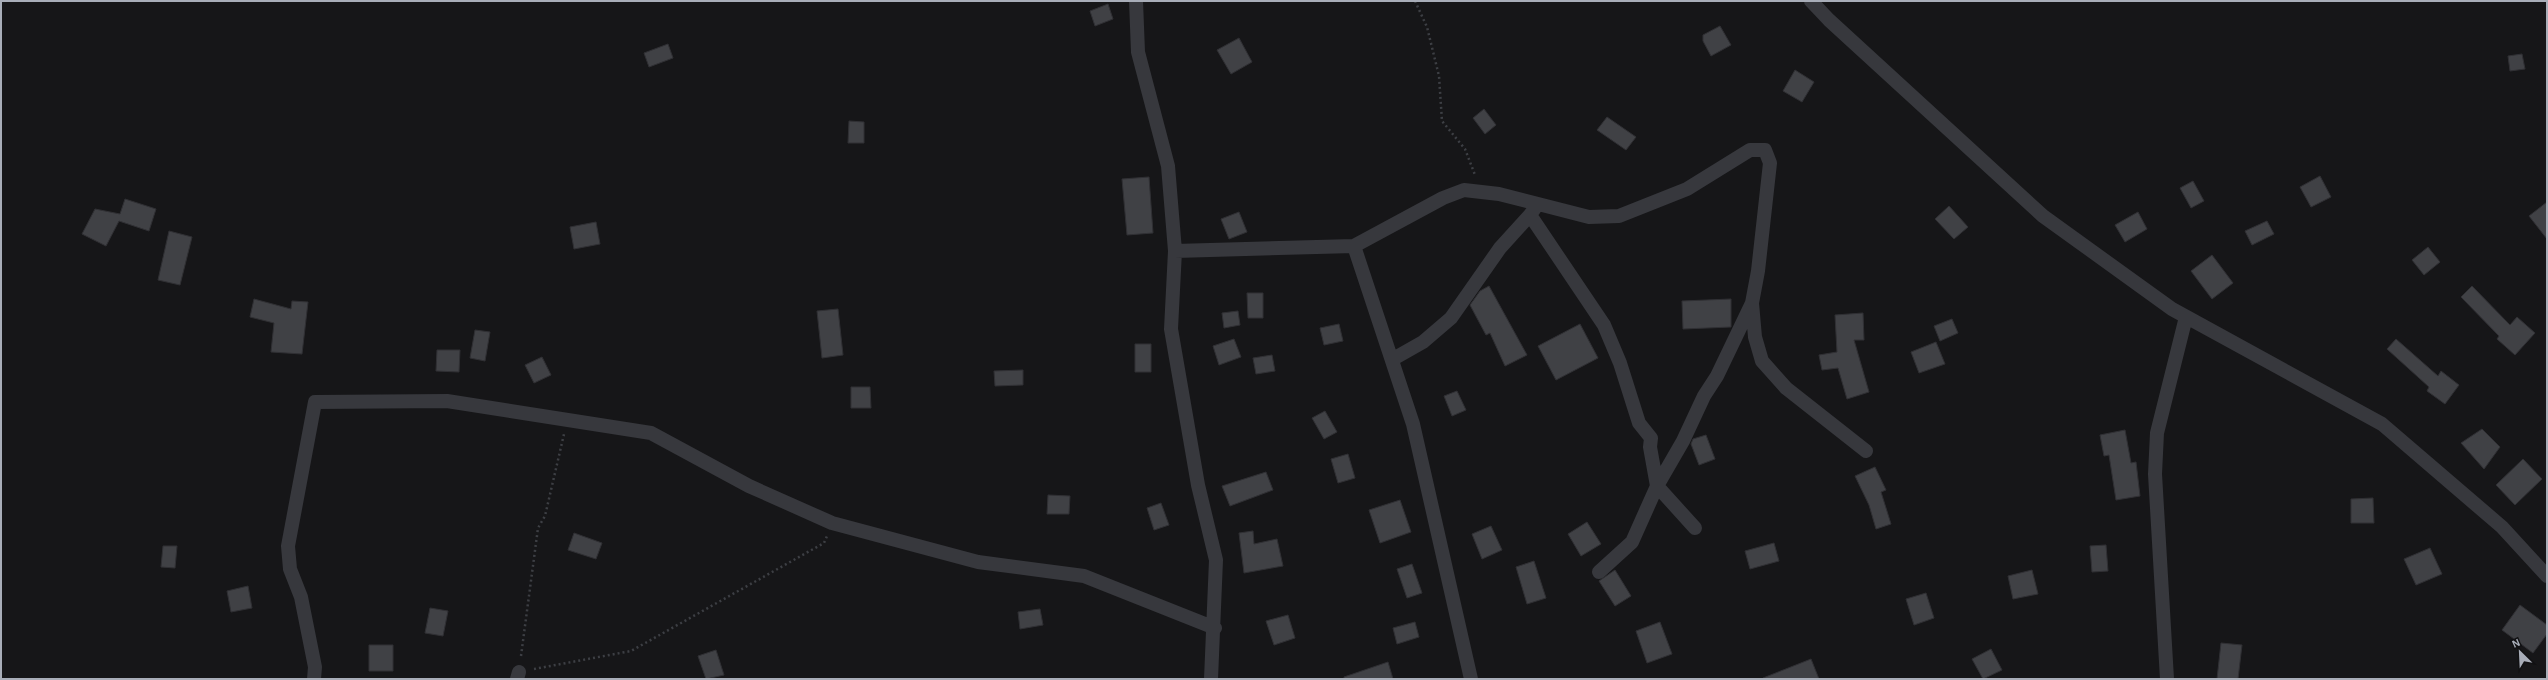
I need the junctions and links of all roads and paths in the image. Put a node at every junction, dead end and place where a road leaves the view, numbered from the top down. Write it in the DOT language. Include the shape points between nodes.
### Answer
graph roads {
  1 [pos="1136,1"];
  2 [pos="1415,1"];
  3 [pos="1811,1"];
  4 [pos="1481,192"];
  5 [pos="1533,210"];
  6 [pos="1354,246"];
  7 [pos="1175,252"];
  8 [pos="1752,303"];
  9 [pos="2186,317"];
  10 [pos="1393,359"];
  11 [pos="567,420"];
  12 [pos="1866,451"];
  13 [pos="1657,486"];
  14 [pos="832,523"];
  15 [pos="1695,528"];
  16 [pos="1599,572"];
  17 [pos="2547,576"];
  18 [pos="1215,628"];
  19 [pos="518,675"];
  20 [pos="314,679"];
  21 [pos="1211,679"];
  22 [pos="1471,679"];
  23 [pos="2167,679"];
  1 -- 7 [label="street" via="1138,52 1168,166"];
  2 -- 4 [label="path" via="1427,28 1440,76 1442,121 1465,149"];
  3 -- 9 [label="street" via="2043,216"];
  4 -- 5 [label="street" via="1499,194"];
  4 -- 6 [label="street" via="1464,190 1443,198"];
  5 -- 8 [label="street" via="1589,217 1619,216 1687,189 1750,150 1765,150 1770,163"];
  5 -- 10 [label="street" via="1500,248 1451,318 1423,342"];
  5 -- 13 [label="street" via="1604,325 1620,363 1639,423 1651,438 1650,447"];
  6 -- 7 [label="street"];
  6 -- 10 [label="street"];
  7 -- 18 [label="street" via="1171,329 1198,485 1216,560"];
  8 -- 12 [label="street" via="1755,337 1762,361 1786,388"];
  8 -- 13 [label="street" via="1717,376"];
  9 -- 17 [label="street" via="2382,424 2502,527"];
  9 -- 23 [label="street" via="2157,433 2155,474"];
  10 -- 22 [label="street" via="1413,424"];
  11 -- 14 [label="street" via="651,433 749,486"];
  11 -- 19 [label="path" via="545,516 538,528"];
  11 -- 20 [label="street" via="447,401 315,402 288,546 290,569 301,597 315,667"];
  13 -- 15 [label="street"];
  13 -- 16 [label="street" via="1632,542"];
  14 -- 18 [label="street" via="978,562 1084,576"];
  14 -- 19 [label="path" via="824,543 631,651"];
  18 -- 21 [label="street"];
}
